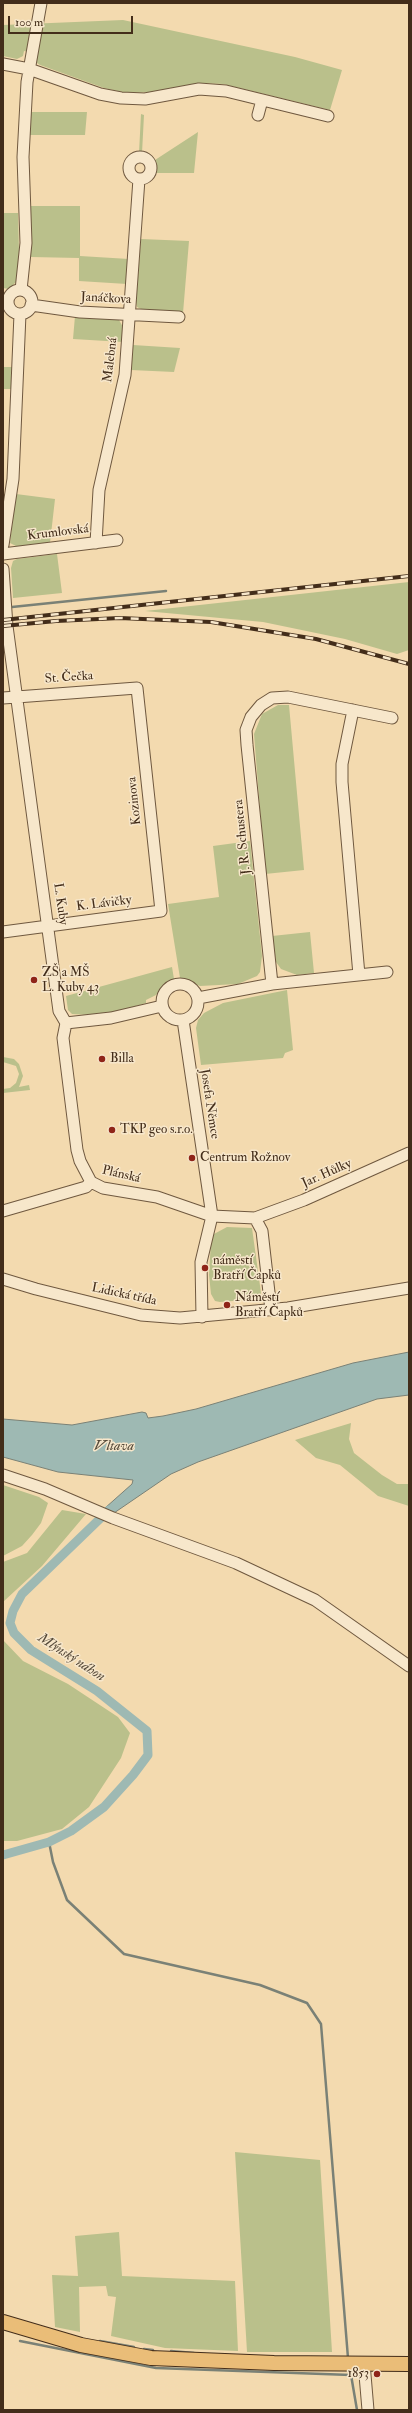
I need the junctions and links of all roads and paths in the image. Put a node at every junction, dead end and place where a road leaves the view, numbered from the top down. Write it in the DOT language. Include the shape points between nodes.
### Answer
graph roads {
  1 [pos="41,3"];
  2 [pos="3,64"];
  3 [pos="29,69"];
  4 [pos="262,100"];
  5 [pos="258,115"];
  6 [pos="328,116"];
  7 [pos="139,179"];
  8 [pos="21,290"];
  9 [pos="6,296"];
  10 [pos="31,305"];
  11 [pos="20,314"];
  12 [pos="130,314"];
  13 [pos="179,317"];
  14 [pos="117,540"];
  15 [pos="96,542"];
  16 [pos="3,545"];
  17 [pos="3,554"];
  18 [pos="3,569"];
  19 [pos="137,688"];
  20 [pos="17,696"];
  21 [pos="3,698"];
  22 [pos="353,710"];
  23 [pos="392,718"];
  24 [pos="161,911"];
  25 [pos="49,925"];
  26 [pos="3,932"];
  27 [pos="387,972"];
  28 [pos="359,975"];
  29 [pos="272,984"];
  30 [pos="198,998"];
  31 [pos="162,1006"];
  32 [pos="183,1020"];
  33 [pos="66,1022"];
  34 [pos="409,1153"];
  35 [pos="91,1182"];
  36 [pos="3,1211"];
  37 [pos="212,1216"];
  38 [pos="255,1218"];
  39 [pos="3,1279"];
  40 [pos="409,1288"];
  41 [pos="271,1310"];
  42 [pos="202,1317"];
  43 [pos="3,1475"];
  44 [pos="409,1666"];
  45 [pos="3,2322"];
  46 [pos="361,2363"];
  47 [pos="409,2364"];
  48 [pos="368,2410"];
  1 -- 3 [label="street"];
  2 -- 3 [label="street"];
  3 -- 4 [label="street" via="100,94 121,98 145,99 199,89 226,91"];
  3 -- 8 [label="street" via="23,157 26,242"];
  4 -- 5 [label="street"];
  4 -- 6 [label="street"];
  7 -- 12 [label="street, Malebná"];
  8 -- 9 [label="street"];
  8 -- 10 [label="street" via="30,297"];
  9 -- 11 [label="street" via="10,309"];
  10 -- 11 [label="street" via="27,312"];
  10 -- 12 [label="street, Janáčkova" via="80,312"];
  11 -- 16 [label="street" via="13,479"];
  12 -- 13 [label="street, Janáčkova"];
  12 -- 15 [label="street, Malebná" via="125,375 99,490"];
  14 -- 15 [label="street, Krumlovská"];
  15 -- 17 [label="street, Krumlovská"];
  18 -- 20 [label="street, L. Kuby"];
  19 -- 20 [label="street, St. Čečka"];
  19 -- 24 [label="street, Kozinova"];
  20 -- 21 [label="street, St. Čečka"];
  20 -- 25 [label="street, L. Kuby"];
  22 -- 23 [label="street"];
  22 -- 28 [label="street" via="342,764 342,782"];
  22 -- 29 [label="street, J. R. Schustera" via="288,697 272,698 261,705 251,717 246,730"];
  24 -- 25 [label="street, K. Lávičky"];
  25 -- 26 [label="street, K. Lávičky"];
  25 -- 33 [label="street, L. Kuby" via="59,1011"];
  27 -- 28 [label="street"];
  28 -- 29 [label="street"];
  29 -- 30 [label="street"];
  30 -- 31 [label="street" via="190,987 177,984 164,992"];
  30 -- 32 [label="street" via="195,1012"];
  31 -- 32 [label="street" via="170,1017"];
  31 -- 33 [label="street" via="111,1018"];
  32 -- 37 [label="street, Josefa Němce"];
  33 -- 35 [label="street" via="63,1038 77,1150"];
  34 -- 38 [label="street, Jar. Hůlky" via="304,1200"];
  35 -- 36 [label="street, Plánská" via="86,1186"];
  35 -- 37 [label="street, Plánská" via="103,1188 157,1197"];
  37 -- 38 [label="street, Plánská"];
  37 -- 42 [label="street" via="201,1262"];
  38 -- 41 [label="street" via="262,1234"];
  39 -- 42 [label="street, Lidická třída" via="142,1316"];
  40 -- 41 [label="street, Lidická třída"];
  41 -- 42 [label="street, Lidická třída"];
  43 -- 44 [label="street" via="236,1563 315,1600"];
  45 -- 46 [label="main road" via="81,2345 151,2358 274,2363"];
  46 -- 47 [label="main road"];
  46 -- 48 [label="street"];
}
